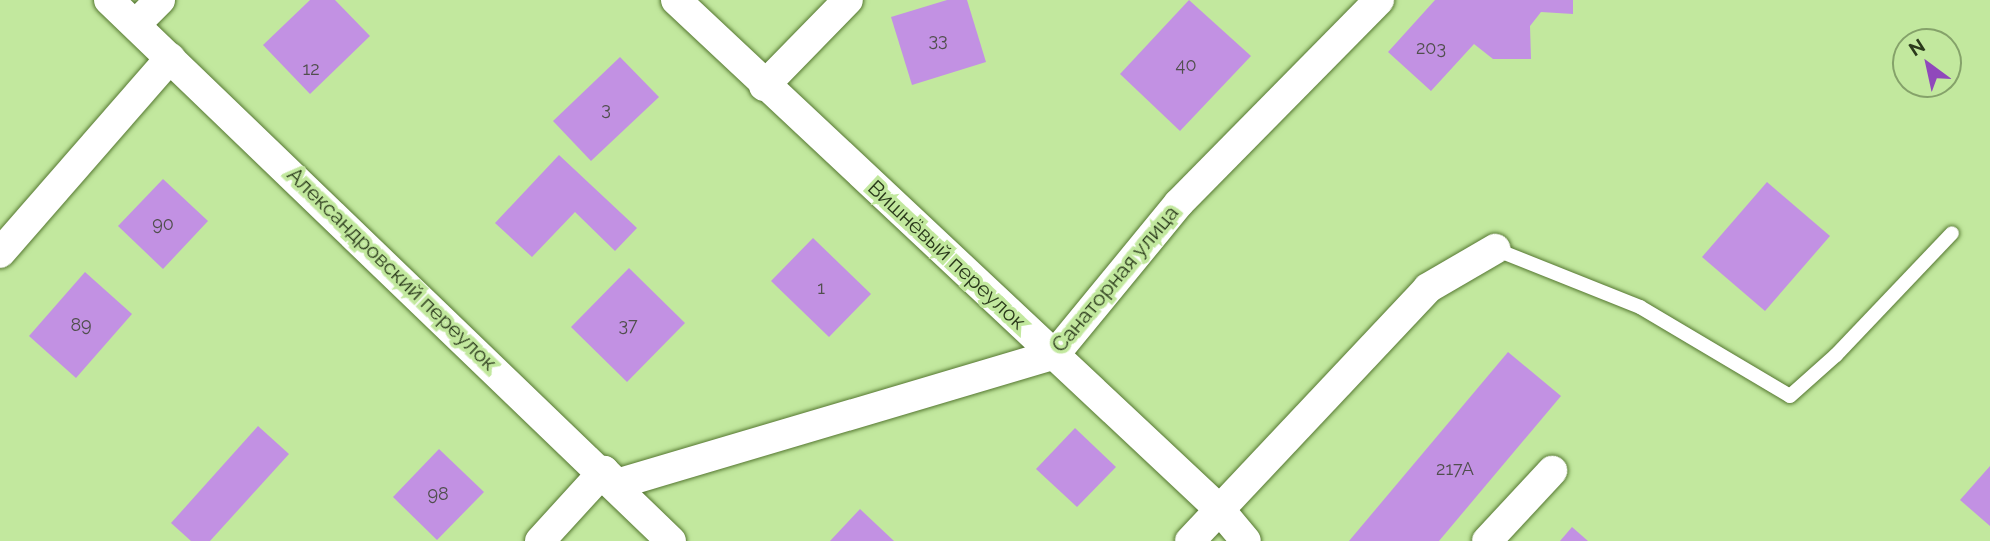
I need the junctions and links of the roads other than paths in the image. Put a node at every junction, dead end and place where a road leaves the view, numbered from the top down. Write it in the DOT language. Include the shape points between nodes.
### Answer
graph roads {
  1 [pos="109,0"];
  2 [pos="160,0"];
  3 [pos="676,0"];
  4 [pos="848,0"];
  5 [pos="1379,0"];
  6 [pos="136,24"];
  7 [pos="170,58"];
  8 [pos="764,86"];
  9 [pos="1952,233"];
  10 [pos="1495,249"];
  11 [pos="0,253"];
  12 [pos="1055,355"];
  13 [pos="1552,471"];
  14 [pos="610,478"];
  15 [pos="1220,510"];
  16 [pos="540,541"];
  17 [pos="671,541"];
  18 [pos="1190,541"];
  19 [pos="1246,541"];
  20 [pos="1487,541"];
  1 -- 6 [label="street, Александровский переулок"];
  2 -- 6 [label="street"];
  3 -- 8 [label="street, Вишнёвый переулок"];
  4 -- 8 [label="street"];
  5 -- 12 [label="street, Санаторная улица" via="1179,203"];
  6 -- 7 [label="street, Александровский переулок"];
  7 -- 11 [label="street"];
  7 -- 14 [label="street, Александровский переулок"];
  8 -- 12 [label="street, Вишнёвый переулок"];
  9 -- 10 [label="lane" via="1836,355 1790,396 1640,307"];
  10 -- 15 [label="street" via="1428,288"];
  12 -- 14 [label="street, Санаторная улица"];
  12 -- 15 [label="street, Вишнёвый переулок"];
  13 -- 20 [label="street"];
  14 -- 16 [label="street"];
  14 -- 17 [label="street, Александровский переулок"];
  15 -- 18 [label="street"];
  15 -- 19 [label="street, Вишнёвый переулок"];
}
